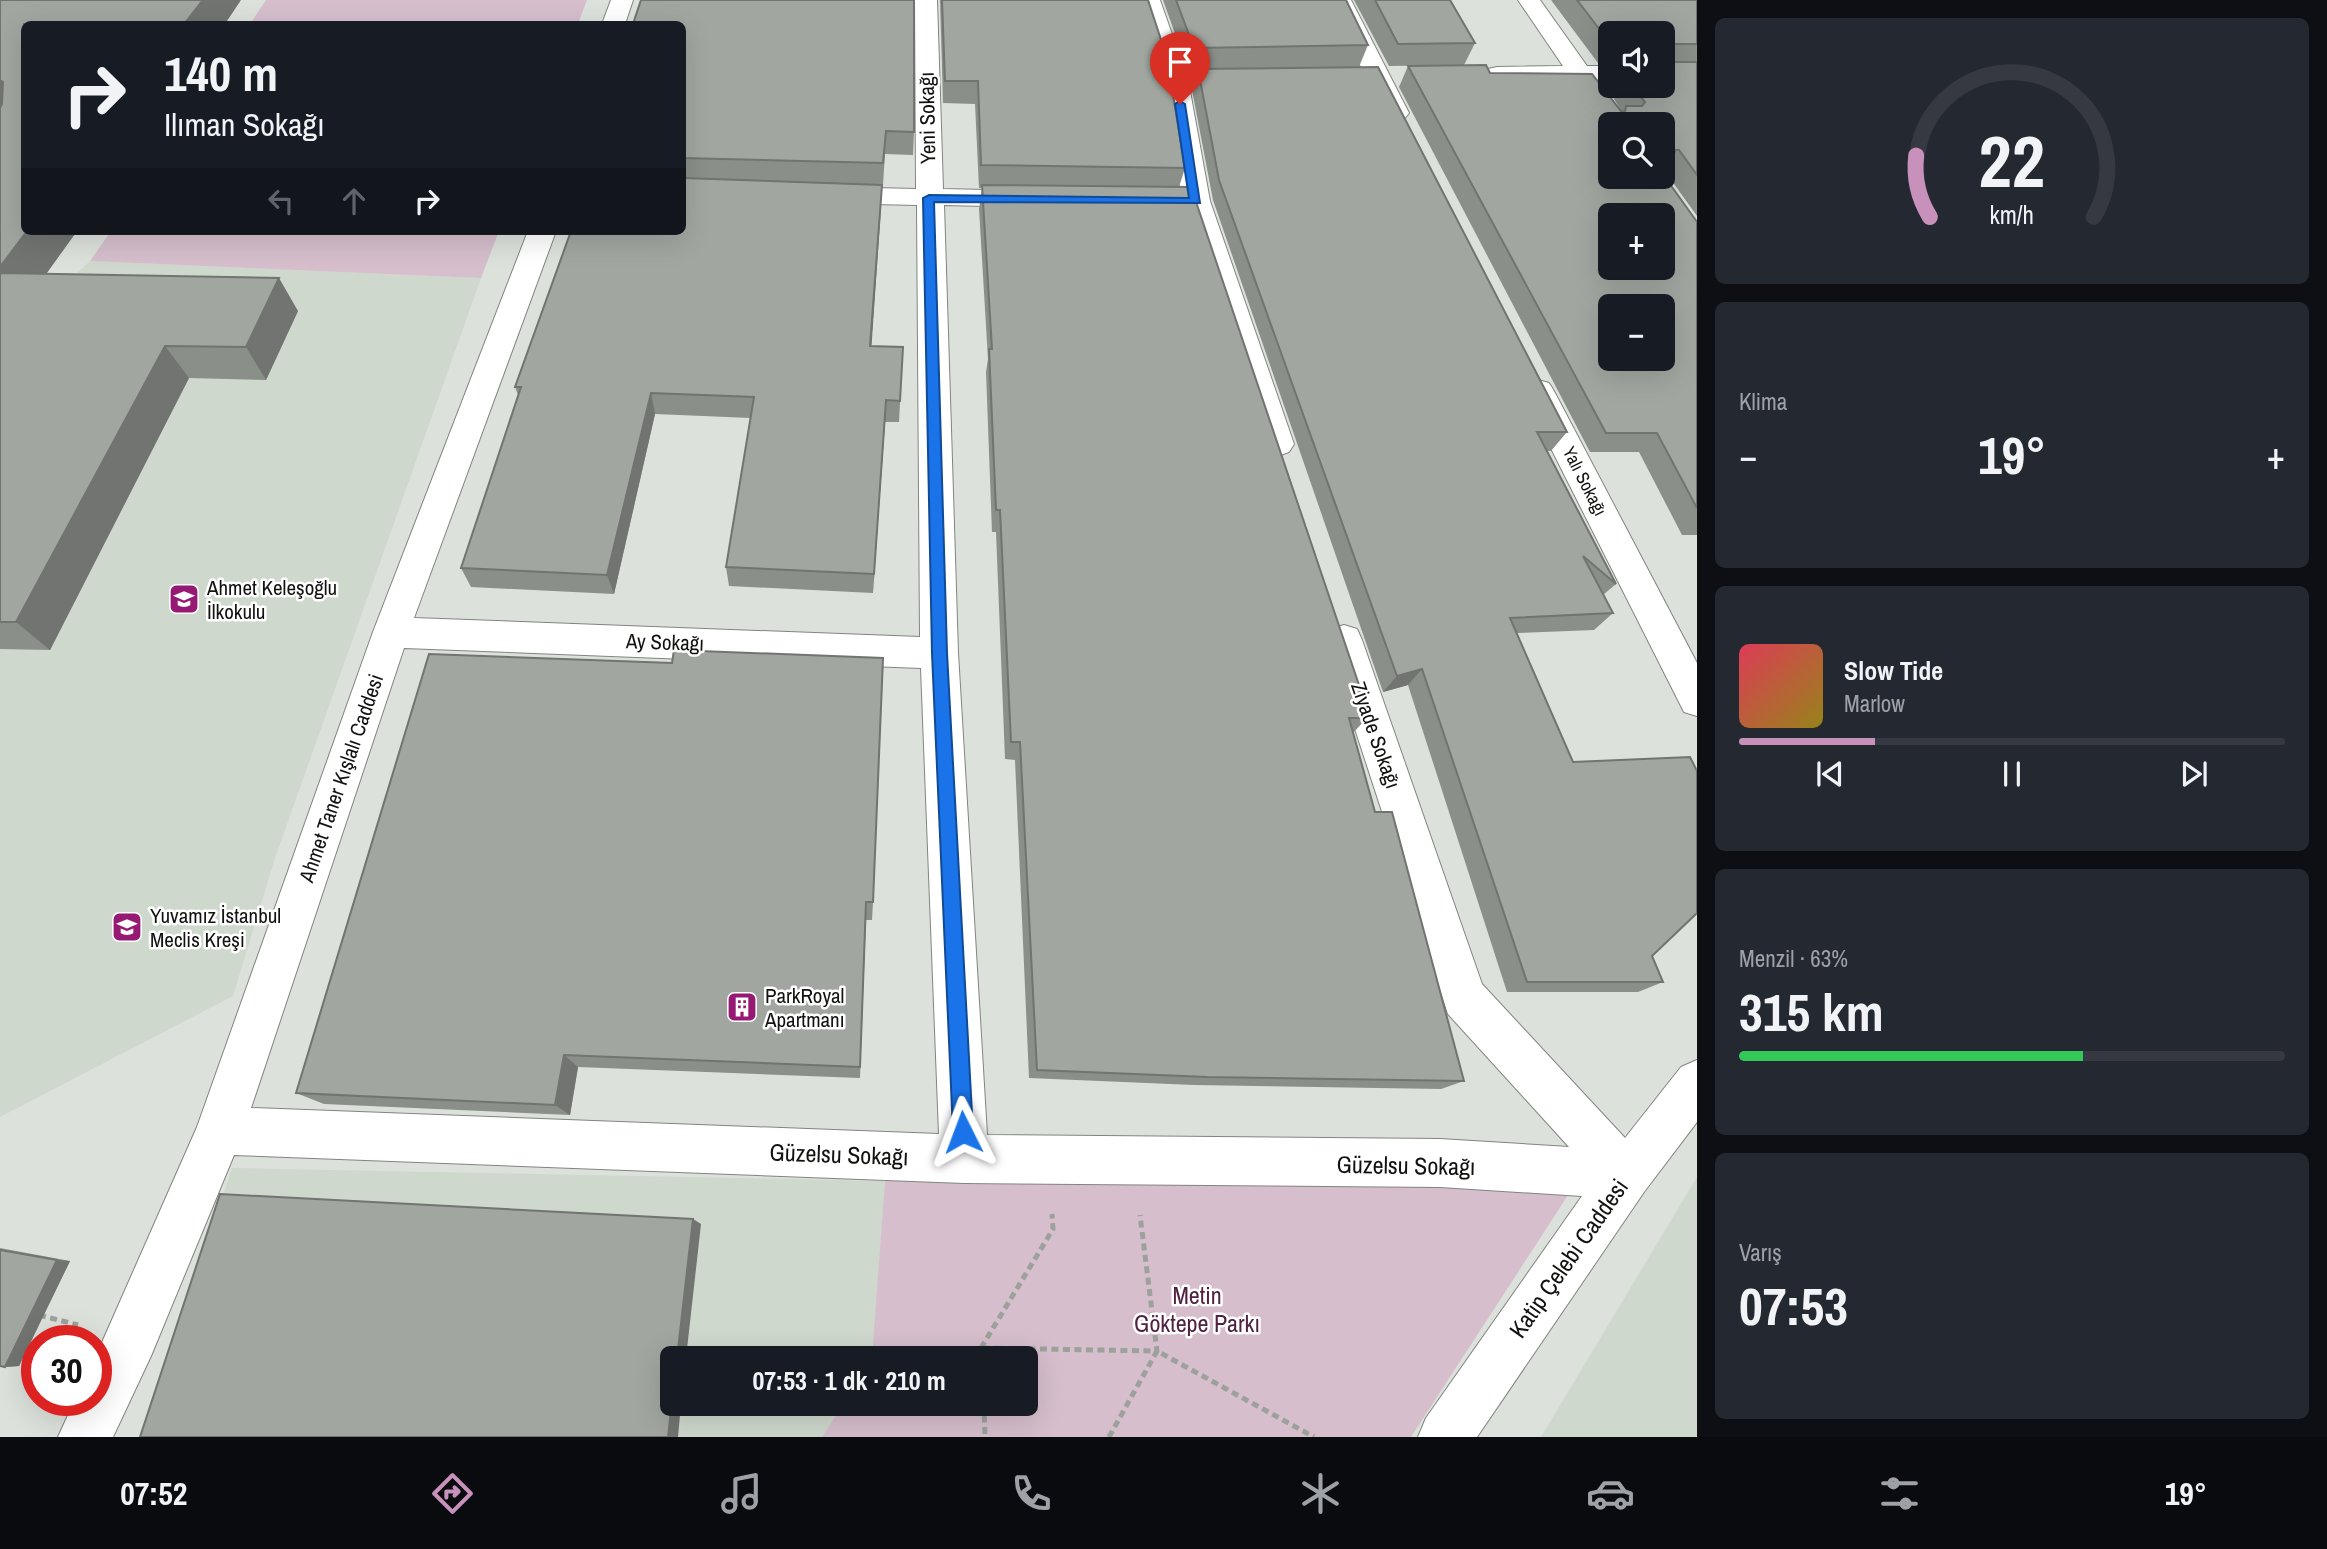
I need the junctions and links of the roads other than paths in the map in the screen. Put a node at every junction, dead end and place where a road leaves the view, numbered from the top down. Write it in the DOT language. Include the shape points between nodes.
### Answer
graph roads {
  1 [pos="622,0"];
  2 [pos="926,0"];
  3 [pos="1149,0"];
  4 [pos="1340,0"];
  5 [pos="1529,0"];
  6 [pos="615,21"];
  7 [pos="1580,72"];
  8 [pos="1598,73"];
  9 [pos="1472,75"];
  10 [pos="1608,112"];
  11 [pos="1409,138"];
  12 [pos="806,194"];
  13 [pos="929,198"];
  14 [pos="1062,200"];
  15 [pos="540,235"];
  16 [pos="1528,370"];
  17 [pos="1288,475"];
  18 [pos="1332,606"];
  19 [pos="391,632"];
  20 [pos="939,653"];
  21 [pos="1697,700"];
  22 [pos="1697,1083"];
  23 [pos="220,1131"];
  24 [pos="964,1159"];
  25 [pos="1627,1175"];
  26 [pos="85,1437"];
  27 [pos="1445,1437"];
  1 -- 6 [label="street"];
  2 -- 13 [label="street, Yeni Sokağı"];
  3 -- 17 [label="street" via="1189,80 1182,201"];
  4 -- 11 [label="street"];
  5 -- 7 [label="street"];
  7 -- 8 [label="street"];
  7 -- 9 [label="street"];
  7 -- 10 [label="street"];
  12 -- 13 [label="street"];
  13 -- 14 [label="street"];
  13 -- 20 [label="street, Yeni Sokağı"];
  15 -- 19 [label="street, Ahmet Taner Kışlalı Caddesi"];
  16 -- 21 [label="street, Yalı Sokağı"];
  18 -- 25 [label="street, Ziyade Sokağı" via="1464,998"];
  19 -- 20 [label="street, Ay Sokağı"];
  19 -- 23 [label="street, Ahmet Taner Kışlalı Caddesi"];
  20 -- 24 [label="street, Yeni Sokağı"];
  22 -- 25 [label="street, Katip Çelebi Caddesi"];
  23 -- 24 [label="street, Güzelsu Sokağı"];
  23 -- 26 [label="street, Ahmet Taner Kışlalı Caddesi" via="133,1338"];
  24 -- 25 [label="street, Güzelsu Sokağı" via="1440,1163"];
  25 -- 27 [label="street, Katip Çelebi Caddesi"];
}
